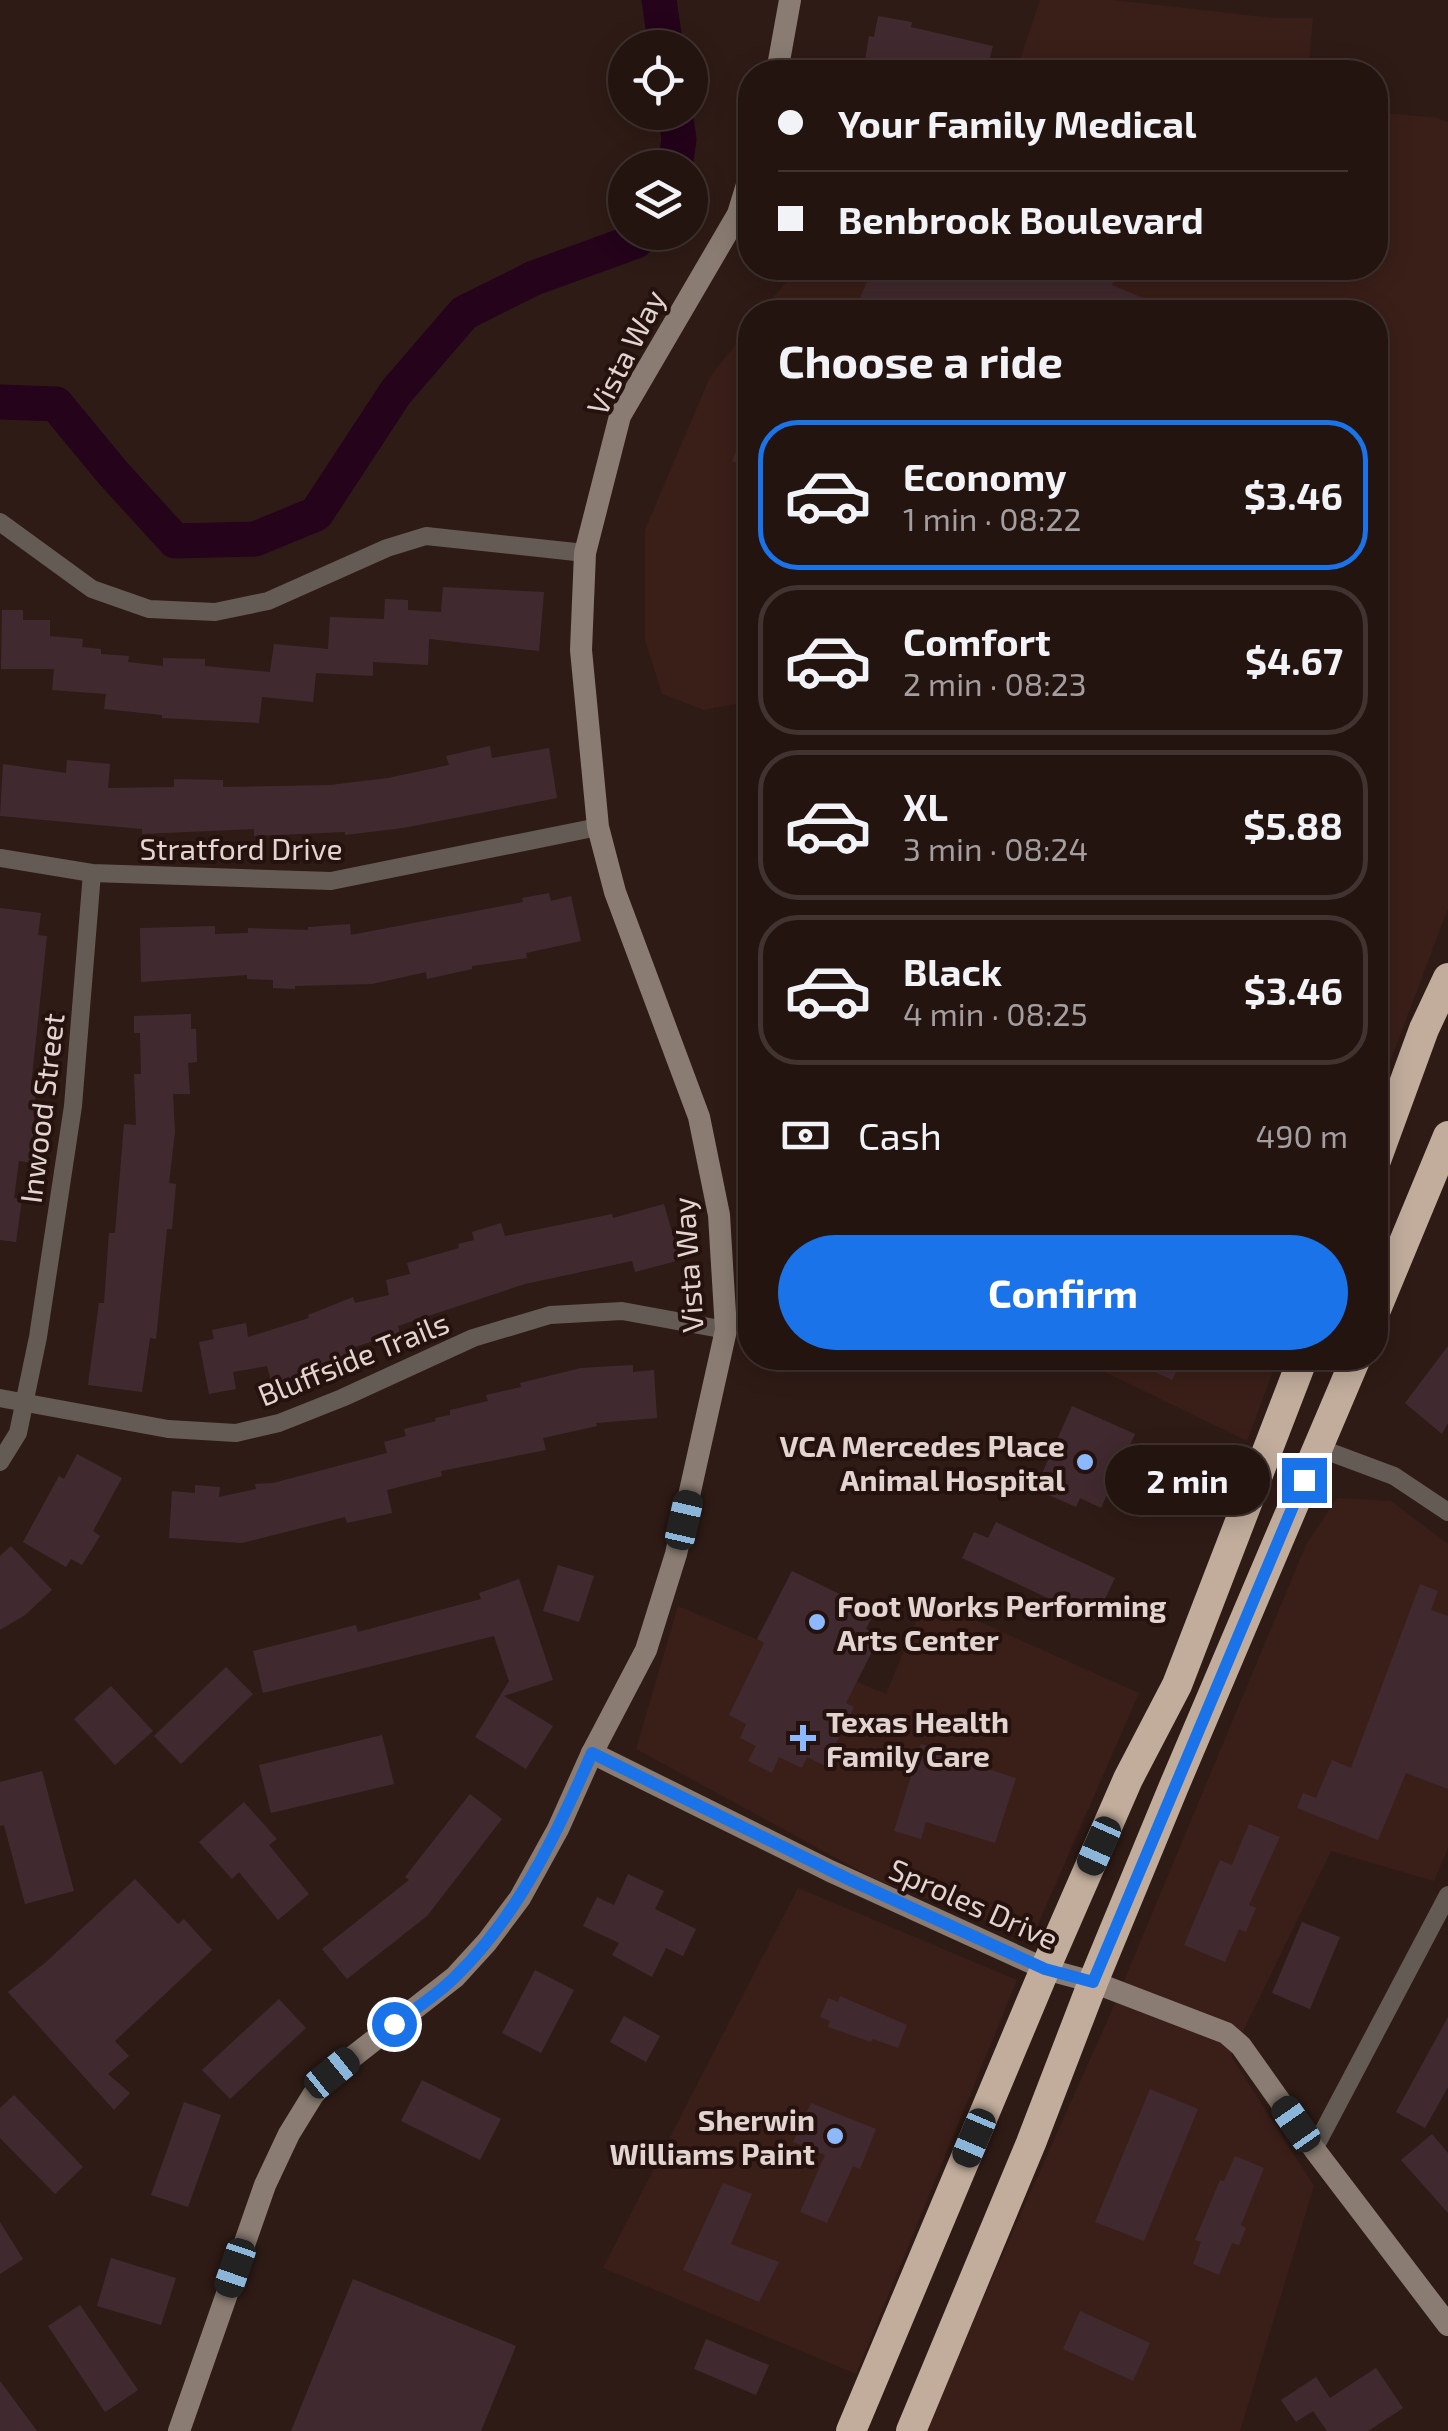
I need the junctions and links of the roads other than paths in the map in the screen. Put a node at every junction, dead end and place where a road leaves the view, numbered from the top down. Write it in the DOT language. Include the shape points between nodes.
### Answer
graph roads {
  1 [pos="790,0"];
  2 [pos="779,60"];
  3 [pos="738,214"];
  4 [pos="0,522"];
  5 [pos="585,553"];
  6 [pos="598,827"];
  7 [pos="0,858"];
  8 [pos="92,873"];
  9 [pos="1448,980"];
  10 [pos="1388,1127"];
  11 [pos="1448,1136"];
  12 [pos="1388,1281"];
  13 [pos="726,1330"];
  14 [pos="1298,1370"];
  15 [pos="1351,1370"];
  16 [pos="0,1398"];
  17 [pos="24,1403"];
  18 [pos="1319,1448"];
  19 [pos="0,1462"];
  20 [pos="1448,1512"];
  21 [pos="592,1753"];
  22 [pos="1448,1895"];
  23 [pos="1045,1969"];
  24 [pos="1093,1982"];
  25 [pos="1314,2150"];
  26 [pos="1448,2325"];
  27 [pos="179,2431"];
  28 [pos="851,2431"];
  29 [pos="911,2431"];
  1 -- 2 [label="street"];
  3 -- 5 [label="street, Vista Way" via="620,416"];
  4 -- 5 [label="street" via="92,589 150,610 215,612 268,601 426,536"];
  5 -- 6 [label="street, Vista Way" via="581,650"];
  6 -- 8 [label="street, Stratford Drive" via="331,881"];
  6 -- 13 [label="street, Vista Way" via="632,942 699,1117 718,1215"];
  7 -- 8 [label="street, Stratford Drive"];
  8 -- 17 [label="street, Inwood Street" via="73,1106"];
  9 -- 10 [label="highway"];
  11 -- 12 [label="highway"];
  13 -- 17 [label="street, Bluffside Trails" via="622,1311 550,1315 473,1338 342,1398 236,1433 168,1429"];
  13 -- 21 [label="street, Vista Way" via="676,1554 650,1637"];
  14 -- 23 [label="highway" via="1177,1685"];
  15 -- 18 [label="highway"];
  16 -- 17 [label="street, Bluffside Trails"];
  17 -- 19 [label="street, Inwood Street" via="18,1433"];
  18 -- 20 [label="street" via="1394,1476"];
  18 -- 24 [label="highway"];
  21 -- 23 [label="street, Sproles Drive"];
  21 -- 27 [label="street, Vista Way" via="520,1898 487,1942 455,1977 312,2095 264,2185"];
  22 -- 25 [label="street"];
  23 -- 24 [label="street, Sproles Drive"];
  23 -- 28 [label="highway"];
  24 -- 25 [label="street, Sproles Drive" via="1226,2033"];
  24 -- 29 [label="highway"];
  25 -- 26 [label="street, Sproles Drive"];
}
